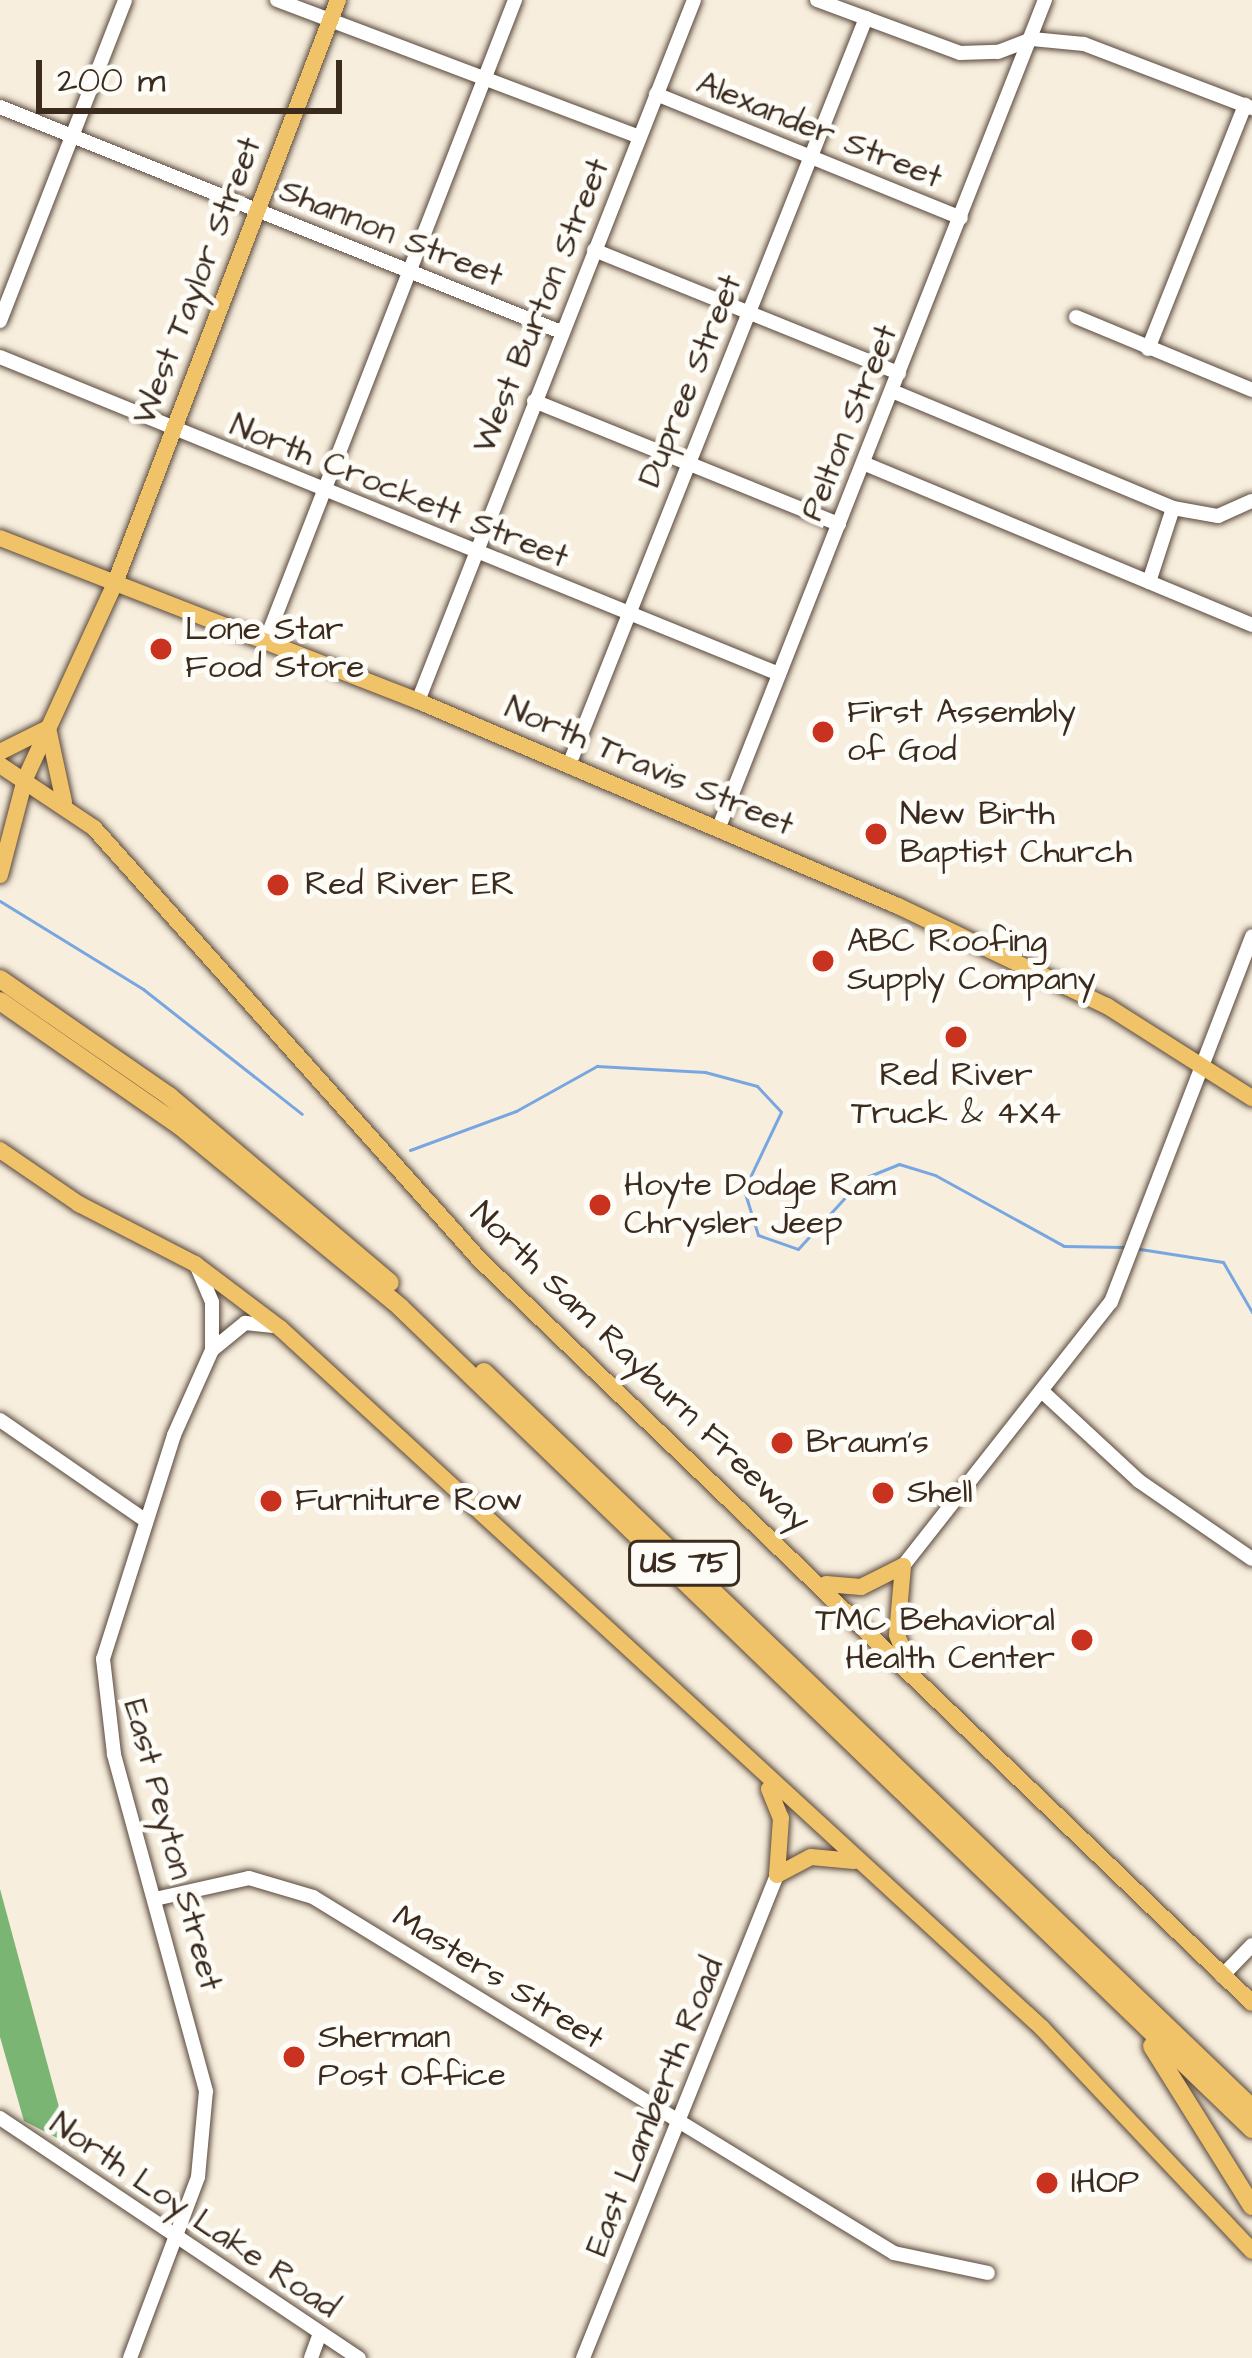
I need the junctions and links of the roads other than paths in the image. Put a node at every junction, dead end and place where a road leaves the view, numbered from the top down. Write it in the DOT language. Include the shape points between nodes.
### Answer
graph roads {
  1 [pos="125,0"];
  2 [pos="277,0"];
  3 [pos="338,0"];
  4 [pos="515,0"];
  5 [pos="694,0"];
  6 [pos="817,0"];
  7 [pos="1046,0"];
  8 [pos="866,19"];
  9 [pos="331,20"];
  10 [pos="1032,39"];
  11 [pos="484,79"];
  12 [pos="656,94"];
  13 [pos="1248,106"];
  14 [pos="0,107"];
  15 [pos="71,134"];
  16 [pos="639,137"];
  17 [pos="810,158"];
  18 [pos="258,210"];
  19 [pos="961,218"];
  20 [pos="594,250"];
  21 [pos="407,268"];
  22 [pos="748,312"];
  23 [pos="1076,316"];
  24 [pos="0,321"];
  25 [pos="561,332"];
  26 [pos="1148,349"];
  27 [pos="0,357"];
  28 [pos="899,373"];
  29 [pos="1252,390"];
  30 [pos="892,391"];
  31 [pos="534,401"];
  32 [pos="173,430"];
  33 [pos="687,462"];
  34 [pos="863,463"];
  35 [pos="323,492"];
  36 [pos="1252,501"];
  37 [pos="1173,508"];
  38 [pos="838,524"];
  39 [pos="0,538"];
  40 [pos="474,550"];
  41 [pos="1148,582"];
  42 [pos="115,583"];
  43 [pos="627,612"];
  44 [pos="1252,625"];
  45 [pos="266,640"];
  46 [pos="779,674"];
  47 [pos="418,701"];
  48 [pos="49,728"];
  49 [pos="0,752"];
  50 [pos="0,765"];
  51 [pos="568,765"];
  52 [pos="25,779"];
  53 [pos="64,802"];
  54 [pos="719,827"];
  55 [pos="0,873"];
  56 [pos="1252,936"];
  57 [pos="0,979"];
  58 [pos="0,1005"];
  59 [pos="1201,1066"];
  60 [pos="1252,1098"];
  61 [pos="0,1150"];
  62 [pos="195,1264"];
  63 [pos="280,1328"];
  64 [pos="212,1350"];
  65 [pos="1045,1394"];
  66 [pos="0,1420"];
  67 [pos="145,1520"];
  68 [pos="1252,1559"];
  69 [pos="903,1566"];
  70 [pos="820,1582"];
  71 [pos="916,1679"];
  72 [pos="763,1776"];
  73 [pos="857,1861"];
  74 [pos="777,1876"];
  75 [pos="155,1899"];
  76 [pos="1252,1945"];
  77 [pos="1222,1976"];
  78 [pos="1252,2003"];
  79 [pos="1133,2017"];
  80 [pos="1252,2108"];
  81 [pos="0,2119"];
  82 [pos="678,2121"];
  83 [pos="1252,2129"];
  84 [pos="1252,2206"];
  85 [pos="174,2236"];
  86 [pos="1252,2251"];
  87 [pos="988,2273"];
  88 [pos="320,2333"];
  89 [pos="130,2358"];
  90 [pos="310,2358"];
  91 [pos="359,2358"];
  92 [pos="583,2358"];
  1 -- 15 [label="street"];
  2 -- 9 [label="street"];
  3 -- 9 [label="main road, West Taylor Street"];
  4 -- 11 [label="street"];
  5 -- 12 [label="street, West Burton Street"];
  6 -- 8 [label="street"];
  7 -- 10 [label="street, Pelton Street"];
  8 -- 10 [label="street" via="960,52 998,52"];
  8 -- 17 [label="street, Dupree Street"];
  9 -- 11 [label="street"];
  9 -- 18 [label="main road, West Taylor Street"];
  10 -- 13 [label="street" via="1084,44"];
  10 -- 19 [label="street, Pelton Street"];
  11 -- 16 [label="street"];
  11 -- 21 [label="street"];
  12 -- 16 [label="street, West Burton Street"];
  12 -- 17 [label="street, Alexander Street"];
  13 -- 26 [label="street"];
  14 -- 15 [label="street, Shannon Street"];
  15 -- 18 [label="street, Shannon Street"];
  15 -- 24 [label="street"];
  16 -- 20 [label="street, West Burton Street"];
  17 -- 19 [label="street, Alexander Street"];
  17 -- 22 [label="street, Dupree Street"];
  18 -- 21 [label="street, Shannon Street"];
  18 -- 32 [label="main road, West Taylor Street"];
  19 -- 28 [label="street, Pelton Street"];
  20 -- 22 [label="street"];
  20 -- 25 [label="street, West Burton Street"];
  21 -- 25 [label="street, Shannon Street"];
  21 -- 35 [label="street"];
  22 -- 28 [label="street"];
  22 -- 33 [label="street, Dupree Street"];
  23 -- 26 [label="street"];
  25 -- 31 [label="street, West Burton Street"];
  26 -- 29 [label="street"];
  27 -- 32 [label="street, North Crockett Street"];
  28 -- 30 [label="street, Pelton Street"];
  30 -- 34 [label="street, Pelton Street"];
  30 -- 37 [label="street"];
  31 -- 33 [label="street"];
  31 -- 40 [label="street, West Burton Street"];
  32 -- 35 [label="street, North Crockett Street"];
  32 -- 42 [label="main road, West Taylor Street"];
  33 -- 38 [label="street"];
  33 -- 43 [label="street, Dupree Street"];
  34 -- 38 [label="street, Pelton Street"];
  34 -- 41 [label="street"];
  35 -- 40 [label="street, North Crockett Street"];
  35 -- 45 [label="street"];
  36 -- 37 [label="street" via="1218,516"];
  37 -- 41 [label="street"];
  38 -- 46 [label="street, Pelton Street"];
  39 -- 42 [label="main road, North Travis Street"];
  40 -- 43 [label="street, North Crockett Street"];
  40 -- 47 [label="street, West Burton Street"];
  41 -- 44 [label="street"];
  42 -- 45 [label="main road, North Travis Street"];
  42 -- 48 [label="main road, West Taylor Street"];
  43 -- 46 [label="street, North Crockett Street"];
  43 -- 51 [label="street, Dupree Street"];
  45 -- 47 [label="main road, North Travis Street"];
  46 -- 54 [label="street, Pelton Street"];
  47 -- 51 [label="main road, North Travis Street"];
  48 -- 49 [label="main road"];
  48 -- 52 [label="main road, West Taylor Street"];
  48 -- 53 [label="main road"];
  50 -- 52 [label="main road, North Sam Rayburn Freeway"];
  51 -- 54 [label="main road, North Travis Street"];
  52 -- 53 [label="main road, North Sam Rayburn Freeway"];
  52 -- 55 [label="main road, West Taylor Street"];
  53 -- 70 [label="main road, North Sam Rayburn Freeway" via="481,1260"];
  54 -- 59 [label="main road, North Travis Street" via="1056,979"];
  56 -- 59 [label="street"];
  57 -- 80 [label="highway, US 75" via="304,1203"];
  58 -- 79 [label="highway, US 75" via="180,1126 400,1307"];
  59 -- 60 [label="main road, North Travis Street"];
  59 -- 65 [label="street" via="1126,1268 1092,1334"];
  61 -- 62 [label="main road" via="80,1204"];
  62 -- 63 [label="main road"];
  62 -- 64 [label="street, East Peyton Street" via="212,1302"];
  63 -- 64 [label="street" via="245,1323"];
  63 -- 72 [label="main road"];
  64 -- 67 [label="street, East Peyton Street"];
  65 -- 68 [label="street" via="1139,1481"];
  65 -- 69 [label="street"];
  66 -- 67 [label="street"];
  67 -- 75 [label="street, East Peyton Street" via="103,1659 104,1700"];
  69 -- 70 [label="main road" via="861,1587"];
  69 -- 71 [label="main road" via="897,1635"];
  70 -- 71 [label="main road, North Sam Rayburn Freeway"];
  71 -- 77 [label="main road, North Sam Rayburn Freeway"];
  72 -- 73 [label="main road"];
  72 -- 74 [label="main road" via="781,1818"];
  73 -- 74 [label="main road" via="812,1857"];
  73 -- 86 [label="main road" via="1042,2028"];
  74 -- 82 [label="street, East Lamberth Road"];
  75 -- 82 [label="street, Masters Street" via="249,1878 313,1897"];
  75 -- 85 [label="street, East Peyton Street" via="206,2091 198,2177"];
  76 -- 77 [label="street"];
  77 -- 78 [label="main road, North Sam Rayburn Freeway"];
  79 -- 83 [label="highway, US 75"];
  79 -- 84 [label="highway"];
  81 -- 85 [label="street, North Loy Lake Road"];
  82 -- 87 [label="street, Masters Street" via="894,2253"];
  82 -- 92 [label="street, East Lamberth Road"];
  85 -- 88 [label="street, North Loy Lake Road"];
  85 -- 89 [label="street, East Peyton Street"];
  88 -- 90 [label="street"];
  88 -- 91 [label="street, North Loy Lake Road"];
}
